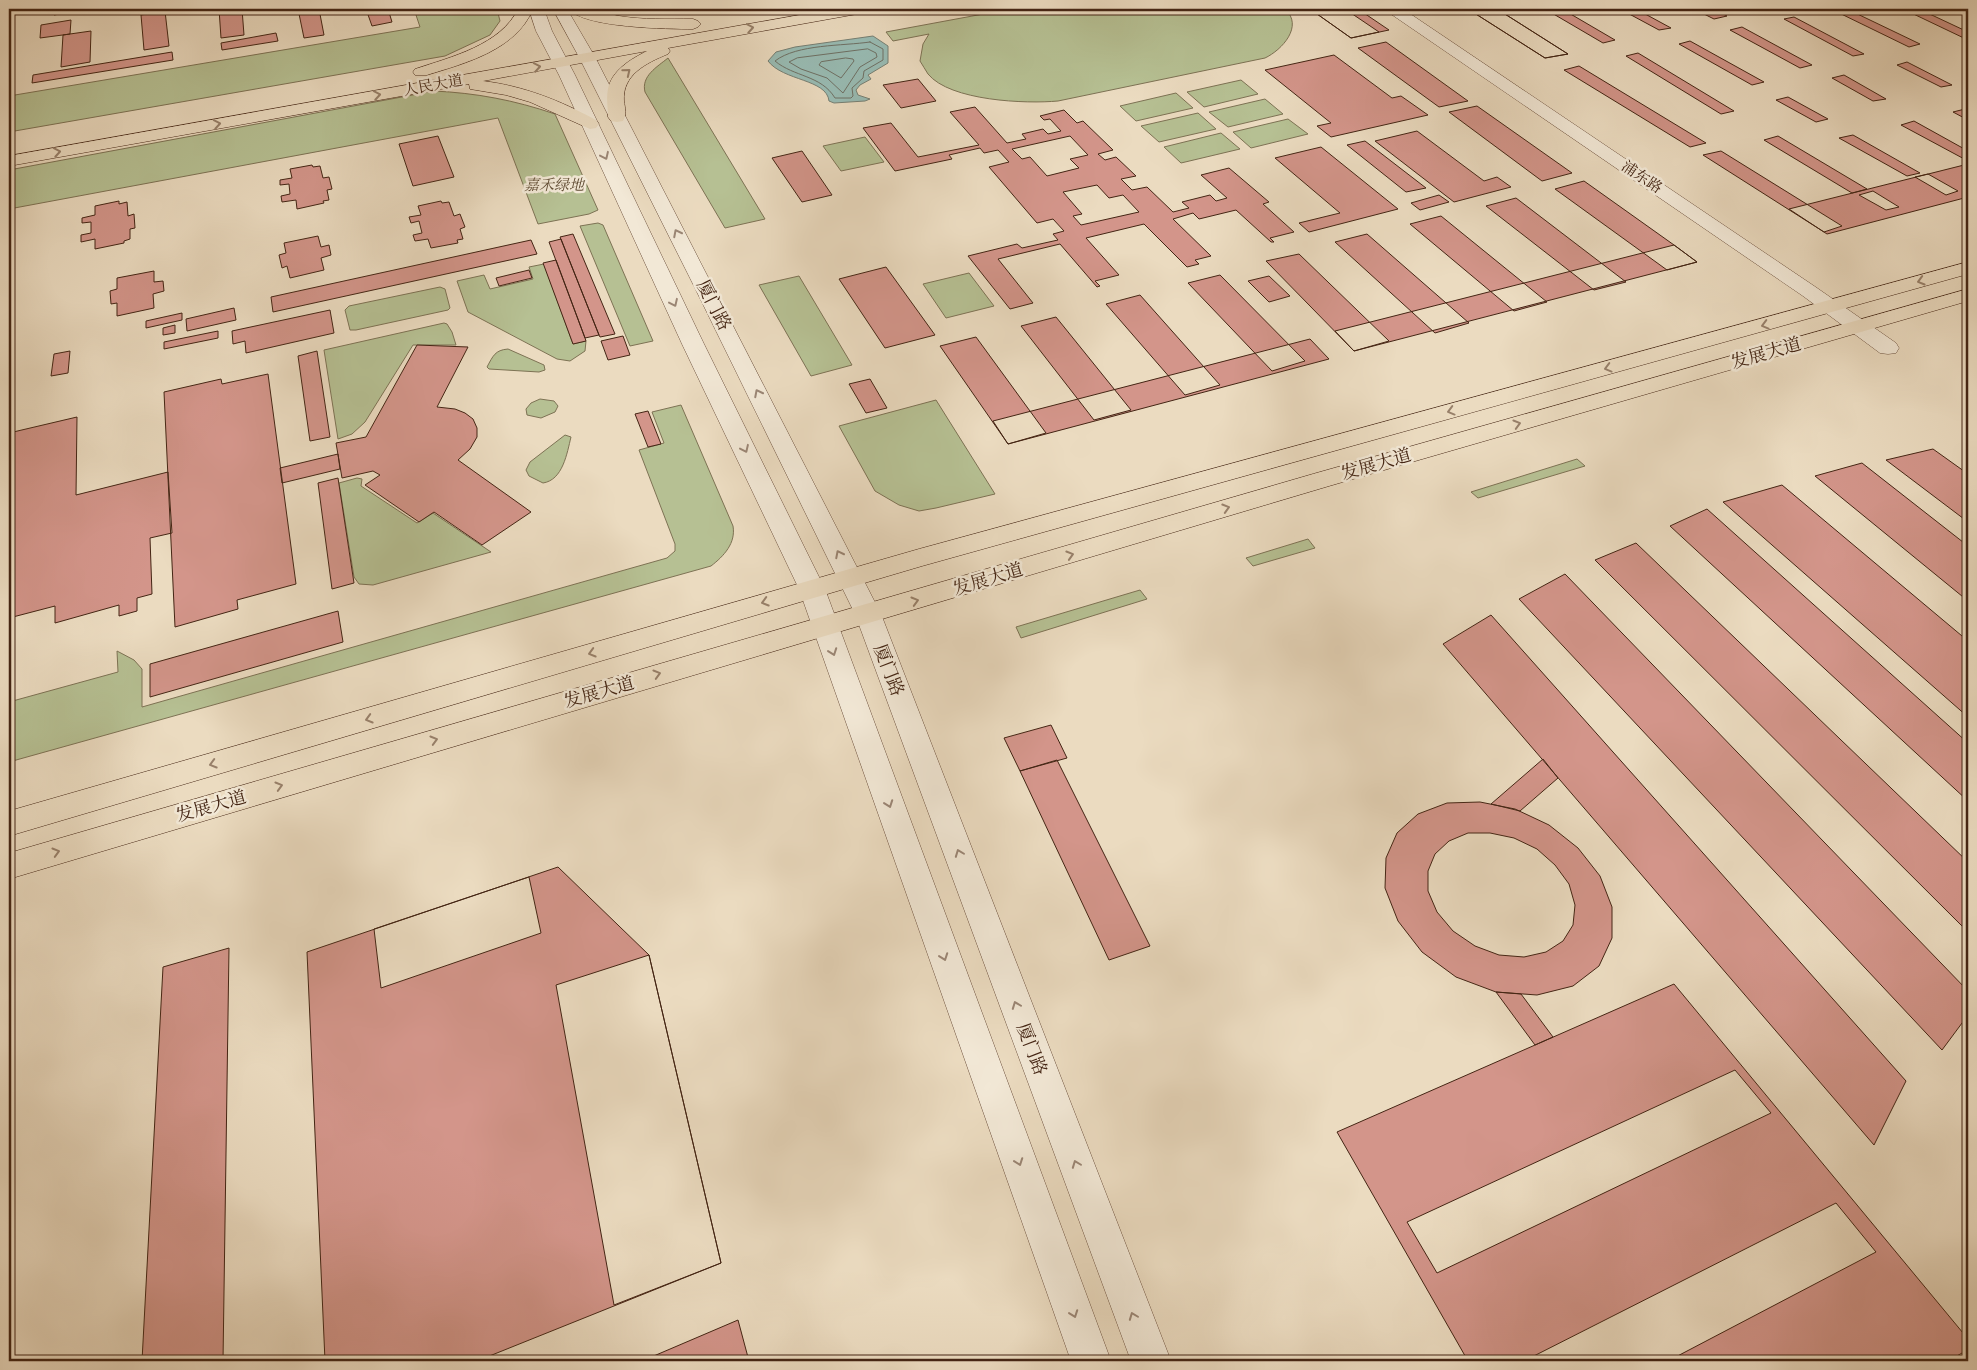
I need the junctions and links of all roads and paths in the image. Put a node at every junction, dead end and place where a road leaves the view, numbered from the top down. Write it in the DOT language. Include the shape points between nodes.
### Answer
graph roads {
  1 [pos="525,9"];
  2 [pos="536,9"];
  3 [pos="560,9"];
  4 [pos="577,9"];
  5 [pos="776,9"];
  6 [pos="857,9"];
  7 [pos="1393,9"];
  8 [pos="697,30"];
  9 [pos="583,51"];
  10 [pos="557,55"];
  11 [pos="420,80"];
  12 [pos="618,117"];
  13 [pos="590,124"];
  14 [pos="9,145"];
  15 [pos="9,161"];
  16 [pos="1968,268"];
  17 [pos="1968,295"];
  18 [pos="1831,306"];
  19 [pos="1858,326"];
  20 [pos="1888,348"];
  21 [pos="851,578"];
  22 [pos="812,589"];
  23 [pos="868,614"];
  24 [pos="824,625"];
  25 [pos="9,824"];
  26 [pos="9,866"];
  27 [pos="1091,1361"];
  28 [pos="1151,1361"];
  1 -- 11 [label="main road" via="520,24 492,43"];
  2 -- 10 [label="street, 厦门路"];
  3 -- 9 [label="street, 厦门路"];
  4 -- 8 [label="main road" via="620,22"];
  5 -- 8 [label="main road, 人民大道"];
  8 -- 6 [label="main road, 人民大道, one-way"];
  7 -- 18 [label="street, 浦东路"];
  8 -- 9 [label="main road, 人民大道"];
  12 -- 8 [label="main road, one-way" via="616,87 621,77"];
  9 -- 10 [label="main road, 人民大道"];
  9 -- 12 [label="street, 厦门路"];
  10 -- 11 [label="main road, 人民大道"];
  10 -- 13 [label="street, 厦门路"];
  11 -- 13 [label="main road" via="512,90 562,108"];
  11 -- 14 [label="main road, 人民大道"];
  15 -- 11 [label="main road, 人民大道, one-way"];
  21 -- 12 [label="street, 厦门路, one-way"];
  13 -- 22 [label="street, 厦门路, one-way"];
  16 -- 18 [label="main road, 发展大道, one-way"];
  17 -- 19 [label="main road, 发展大道"];
  18 -- 19 [label="street, 浦东路"];
  18 -- 21 [label="main road, 发展大道, one-way"];
  19 -- 20 [label="street, 浦东路"];
  23 -- 19 [label="main road, 发展大道, one-way"];
  21 -- 22 [label="main road, 发展大道"];
  21 -- 23 [label="street, 厦门路"];
  22 -- 24 [label="street, 厦门路"];
  22 -- 25 [label="main road, 发展大道, one-way"];
  23 -- 24 [label="main road, 发展大道"];
  28 -- 23 [label="street, 厦门路, one-way"];
  26 -- 24 [label="main road, 发展大道, one-way"];
  24 -- 27 [label="street, 厦门路, one-way"];
}
